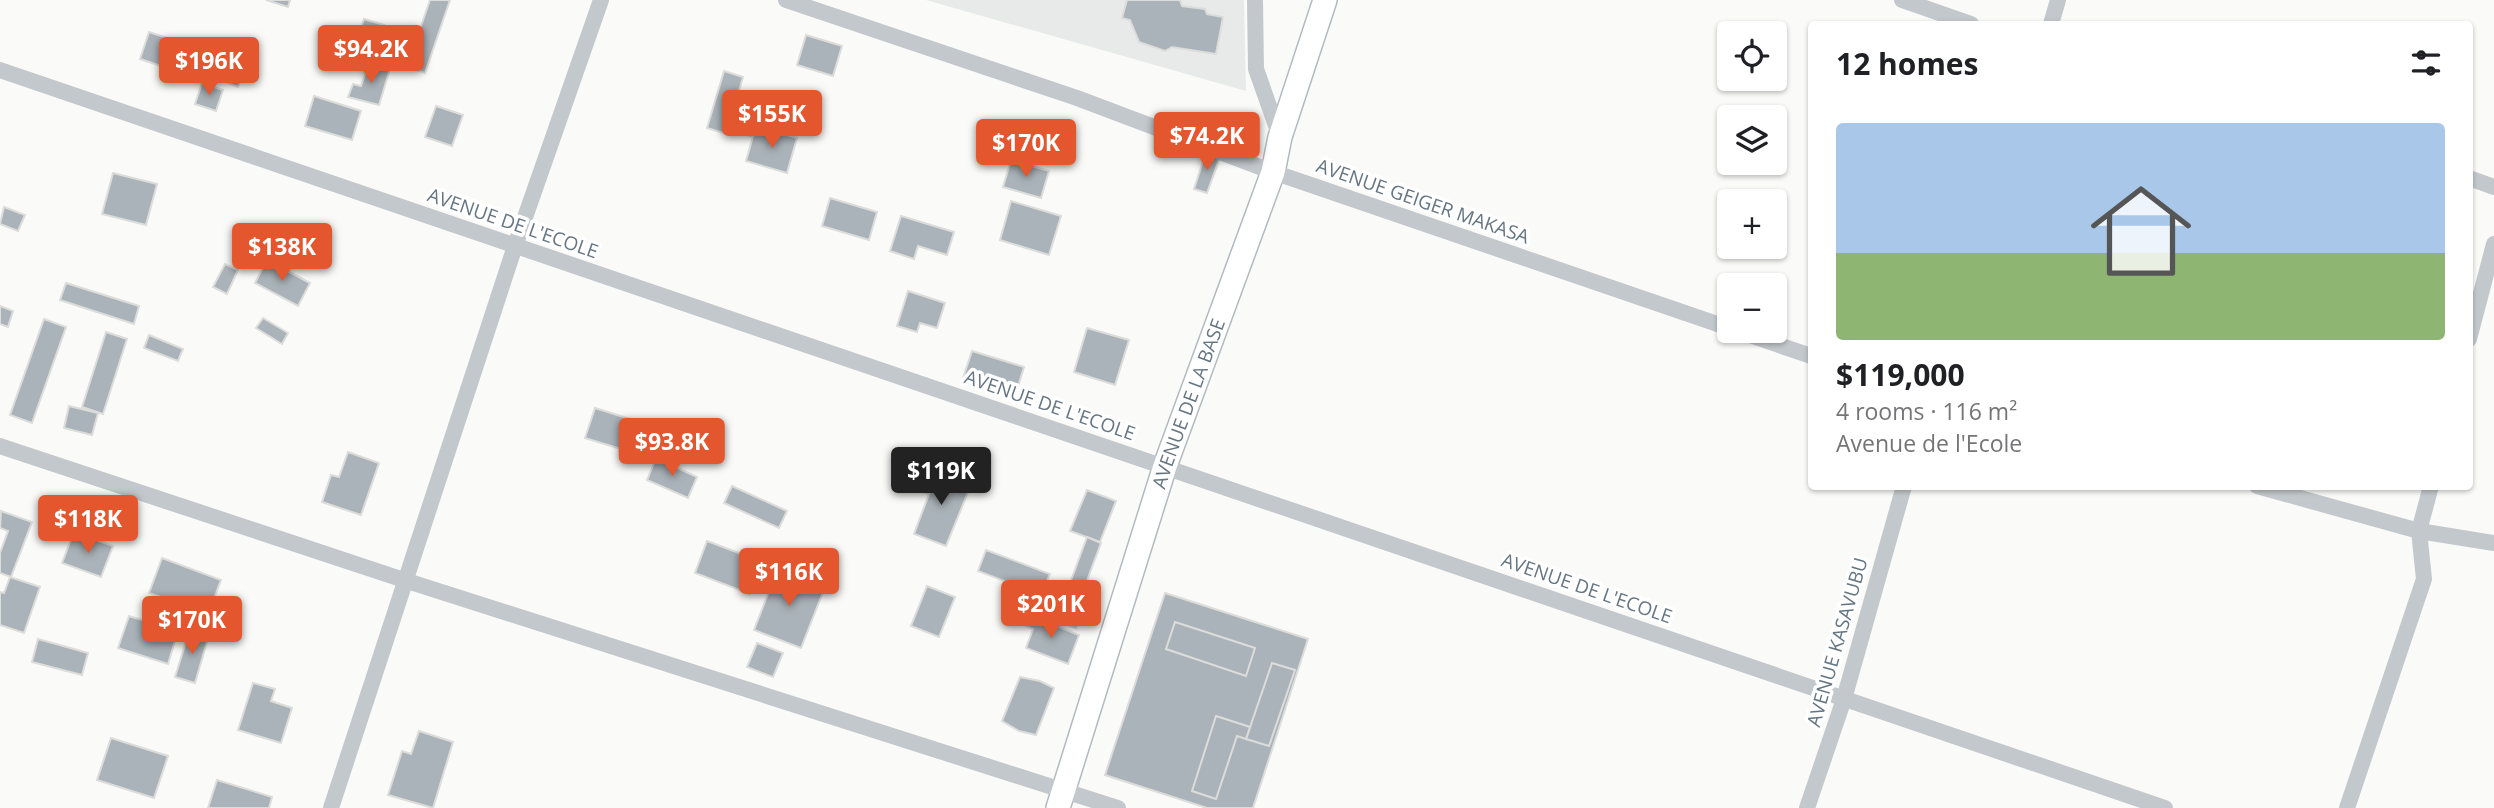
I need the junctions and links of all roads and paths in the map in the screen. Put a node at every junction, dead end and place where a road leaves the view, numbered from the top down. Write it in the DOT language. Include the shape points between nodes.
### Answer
graph roads {
  1 [pos="601,0"];
  2 [pos="786,0"];
  3 [pos="1255,0"];
  4 [pos="1325,0"];
  5 [pos="1902,0"];
  6 [pos="2059,0"];
  7 [pos="1962,21"];
  8 [pos="2052,21"];
  9 [pos="0,70"];
  10 [pos="1280,137"];
  11 [pos="1273,172"];
  12 [pos="2473,179"];
  13 [pos="2494,187"];
  14 [pos="2494,244"];
  15 [pos="515,246"];
  16 [pos="1717,324"];
  17 [pos="2473,325"];
  18 [pos="1773,343"];
  19 [pos="1808,355"];
  20 [pos="0,446"];
  21 [pos="1165,466"];
  22 [pos="1903,490"];
  23 [pos="2271,490"];
  24 [pos="2430,490"];
  25 [pos="2419,531"];
  26 [pos="2494,542"];
  27 [pos="404,580"];
  28 [pos="1844,699"];
  29 [pos="1061,799"];
  30 [pos="331,808"];
  31 [pos="1118,808"];
  32 [pos="1807,808"];
  33 [pos="2165,808"];
  34 [pos="2347,808"];
  1 -- 15 [label="street"];
  2 -- 11 [label="street, AVENUE GEIGER MAKASA" via="1077,98"];
  3 -- 10 [label="street" via="1256,69"];
  4 -- 10 [label="main road, AVENUE DE LA BASE"];
  5 -- 7 [label="street"];
  6 -- 8 [label="street"];
  9 -- 15 [label="street, AVENUE DE L'ECOLE"];
  10 -- 11 [label="main road, AVENUE DE LA BASE"];
  11 -- 16 [label="street, AVENUE GEIGER MAKASA"];
  11 -- 21 [label="main road, AVENUE DE LA BASE"];
  12 -- 13 [label="street"];
  14 -- 17 [label="street"];
  15 -- 21 [label="street, AVENUE DE L'ECOLE"];
  15 -- 27 [label="street"];
  18 -- 19 [label="street"];
  20 -- 27 [label="street"];
  21 -- 28 [label="street, AVENUE DE L'ECOLE"];
  21 -- 29 [label="main road, AVENUE DE LA BASE"];
  22 -- 28 [label="street, AVENUE KASAVUBU"];
  23 -- 25 [label="street"];
  24 -- 25 [label="street"];
  25 -- 26 [label="street"];
  25 -- 34 [label="street" via="2424,579"];
  27 -- 29 [label="street"];
  27 -- 30 [label="street"];
  28 -- 32 [label="street, AVENUE KASAVUBU"];
  28 -- 33 [label="street, AVENUE DE L'ECOLE"];
  29 -- 31 [label="street"];
}
